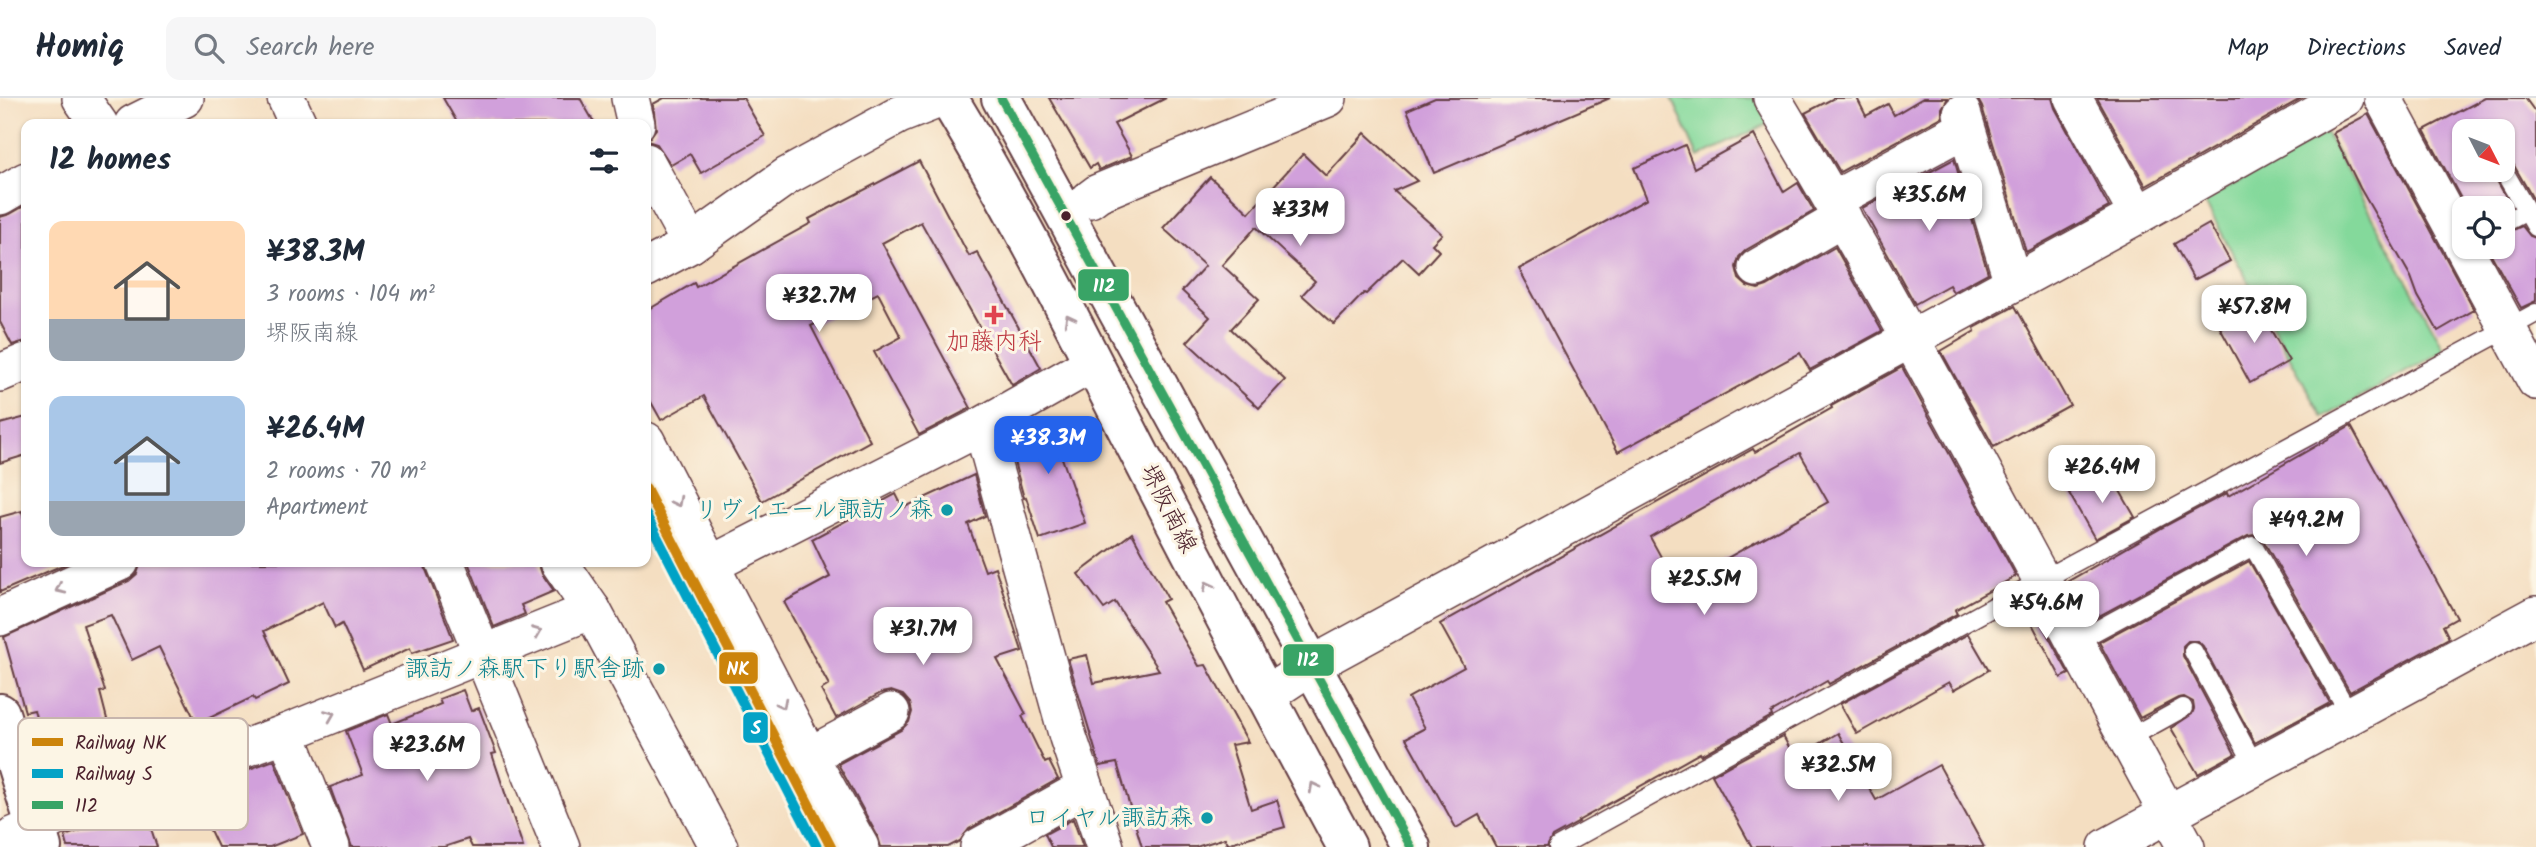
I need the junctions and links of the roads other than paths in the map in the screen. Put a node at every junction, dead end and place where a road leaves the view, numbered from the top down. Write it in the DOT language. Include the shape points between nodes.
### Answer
graph roads {
  1 [pos="81,98"];
  2 [pos="185,98"];
  3 [pos="286,98"];
  4 [pos="630,98"];
  5 [pos="945,98"];
  6 [pos="1001,98"];
  7 [pos="1328,98"];
  8 [pos="1772,98"];
  9 [pos="2073,98"];
  10 [pos="2345,98"];
  11 [pos="2383,98"];
  12 [pos="96,119"];
  13 [pos="143,119"];
  14 [pos="296,119"];
  15 [pos="635,119"];
  16 [pos="651,171"];
  17 [pos="2510,182"];
  18 [pos="21,184"];
  19 [pos="0,196"];
  20 [pos="1090,199"];
  21 [pos="1838,209"];
  22 [pos="2527,211"];
  23 [pos="2137,215"];
  24 [pos="2515,217"];
  25 [pos="2452,224"];
  26 [pos="2536,227"];
  27 [pos="691,244"];
  28 [pos="2474,259"];
  29 [pos="651,265"];
  30 [pos="1757,268"];
  31 [pos="2013,283"];
  32 [pos="2522,320"];
  33 [pos="1911,338"];
  34 [pos="1093,363"];
  35 [pos="21,364"];
  36 [pos="0,373"];
  37 [pos="2536,380"];
  38 [pos="982,426"];
  39 [pos="651,451"];
  40 [pos="709,565"];
  41 [pos="109,567"];
  42 [pos="447,567"];
  43 [pos="562,567"];
  44 [pos="2042,580"];
  45 [pos="592,610"];
  46 [pos="2536,615"];
  47 [pos="0,617"];
  48 [pos="2075,642"];
  49 [pos="2193,651"];
  50 [pos="481,654"];
  51 [pos="1312,665"];
  52 [pos="1265,696"];
  53 [pos="2183,708"];
  54 [pos="891,712"];
  55 [pos="0,713"];
  56 [pos="2350,715"];
  57 [pos="286,733"];
  58 [pos="2127,739"];
  59 [pos="248,749"];
  60 [pos="809,756"];
  61 [pos="2255,766"];
  62 [pos="18,768"];
  63 [pos="1085,788"];
  64 [pos="2168,814"];
  65 [pos="40,836"];
  66 [pos="318,843"];
  67 [pos="0,845"];
  68 [pos="561,847"];
  69 [pos="719,847"];
  70 [pos="860,847"];
  71 [pos="979,847"];
  72 [pos="1105,847"];
  73 [pos="1347,847"];
  74 [pos="1411,847"];
  75 [pos="1558,847"];
  76 [pos="2107,847"];
  77 [pos="2186,847"];
  1 -- 12 [label="street"];
  2 -- 13 [label="street"];
  3 -- 14 [label="street"];
  4 -- 15 [label="street"];
  5 -- 27 [label="street" via="899,115 787,176"];
  34 -- 5 [label="main road, 堺阪南線, one-way" via="978,148"];
  6 -- 51 [label="main road, 堺阪南線"];
  7 -- 20 [label="street"];
  8 -- 21 [label="street"];
  9 -- 23 [label="street"];
  10 -- 23 [label="street"];
  11 -- 25 [label="street"];
  16 -- 27 [label="street"];
  17 -- 22 [label="lane"];
  18 -- 19 [label="street"];
  21 -- 30 [label="street"];
  21 -- 31 [label="street" via="1964,120"];
  21 -- 33 [label="street"];
  22 -- 24 [label="lane"];
  22 -- 26 [label="lane"];
  23 -- 31 [label="street"];
  27 -- 29 [label="street"];
  28 -- 32 [label="street"];
  31 -- 33 [label="street"];
  32 -- 37 [label="street"];
  32 -- 44 [label="lane"];
  33 -- 44 [label="street"];
  33 -- 51 [label="street"];
  34 -- 38 [label="street"];
  52 -- 34 [label="main road, 堺阪南線, one-way"];
  35 -- 36 [label="street"];
  38 -- 40 [label="street"];
  38 -- 63 [label="street"];
  39 -- 40 [label="street, one-way"];
  40 -- 60 [label="street, one-way"];
  41 -- 47 [label="street, one-way"];
  42 -- 50 [label="street"];
  43 -- 45 [label="street"];
  44 -- 48 [label="street"];
  44 -- 75 [label="lane"];
  50 -- 45 [label="street, one-way"];
  45 -- 69 [label="street"];
  46 -- 56 [label="street"];
  48 -- 56 [label="lane" via="2253,546"];
  48 -- 58 [label="street"];
  49 -- 61 [label="lane"];
  57 -- 50 [label="street, one-way"];
  50 -- 68 [label="street"];
  51 -- 52 [label="street"];
  51 -- 74 [label="main road, 堺阪南線"];
  73 -- 52 [label="main road, 堺阪南線, one-way"];
  53 -- 58 [label="lane"];
  54 -- 60 [label="street"];
  55 -- 62 [label="main road"];
  56 -- 61 [label="street"];
  57 -- 59 [label="street"];
  57 -- 66 [label="street"];
  58 -- 64 [label="street"];
  60 -- 70 [label="street"];
  61 -- 64 [label="street"];
  63 -- 71 [label="street"];
  63 -- 72 [label="street"];
  64 -- 76 [label="street"];
  64 -- 77 [label="street"];
  65 -- 67 [label="street"];
}
